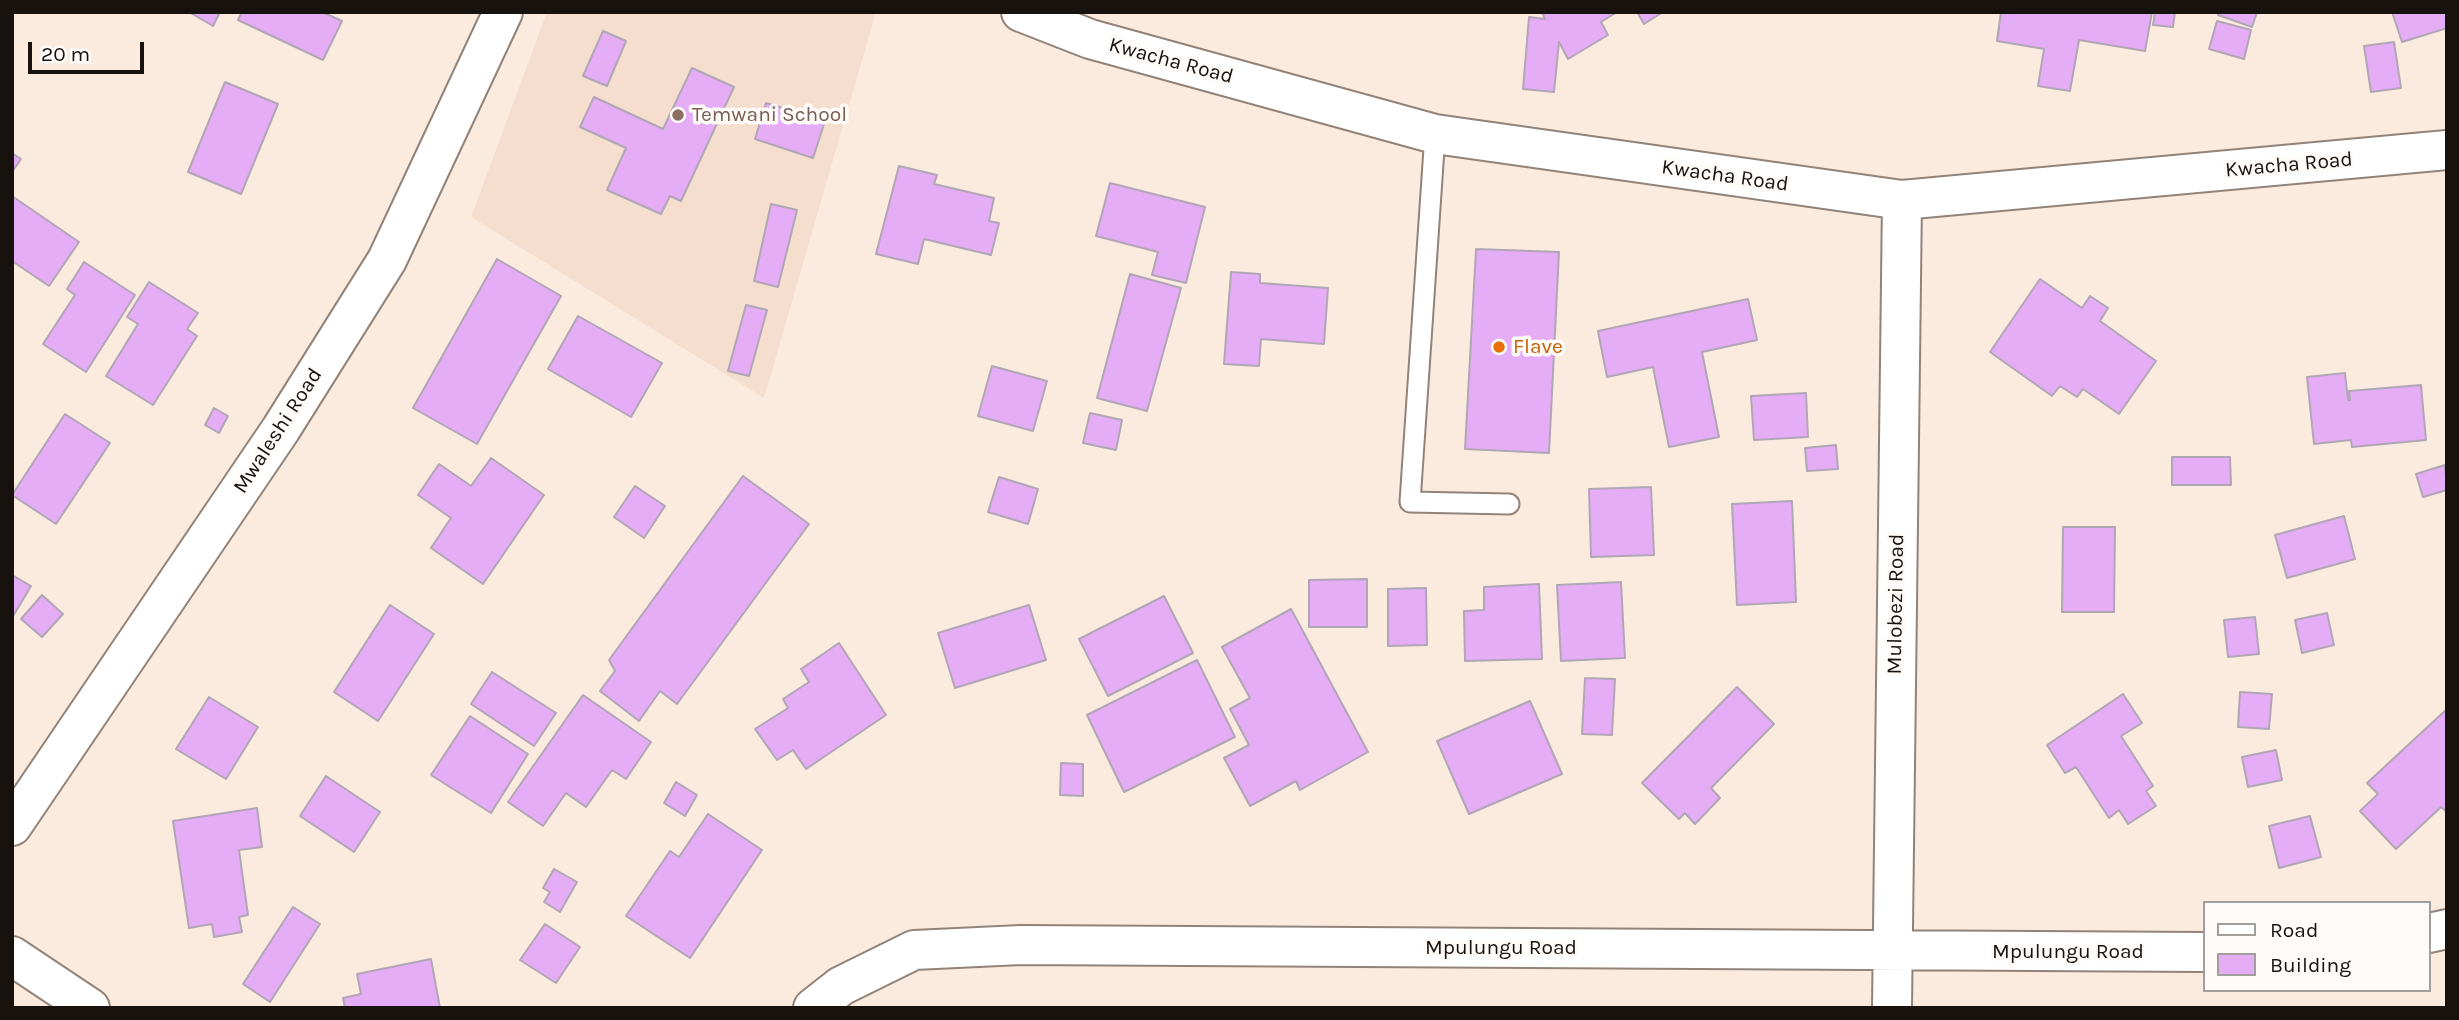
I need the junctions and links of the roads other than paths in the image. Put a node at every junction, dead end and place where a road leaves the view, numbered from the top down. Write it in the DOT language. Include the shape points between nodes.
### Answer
graph roads {
  1 [pos="503,12"];
  2 [pos="1021,12"];
  3 [pos="1435,134"];
  4 [pos="2447,150"];
  5 [pos="1902,200"];
  6 [pos="1509,504"];
  7 [pos="12,827"];
  8 [pos="1892,951"];
  9 [pos="2204,952"];
  10 [pos="12,956"];
  11 [pos="90,1008"];
  12 [pos="813,1008"];
  13 [pos="1892,1008"];
  1 -- 7 [label="street, Mwaleshi Road" via="387,260 281,429"];
  2 -- 3 [label="street, Kwacha Road" via="1090,39"];
  3 -- 5 [label="street, Kwacha Road"];
  3 -- 6 [label="lane" via="1410,502"];
  4 -- 5 [label="street, Kwacha Road"];
  5 -- 8 [label="street, Mulobezi Road"];
  8 -- 9 [label="street, Mpulungu Road"];
  8 -- 12 [label="street, Mpulungu Road" via="1021,945 914,950 841,986"];
  8 -- 13 [label="street, Mulobezi Road"];
  10 -- 11 [label="street"];
}
